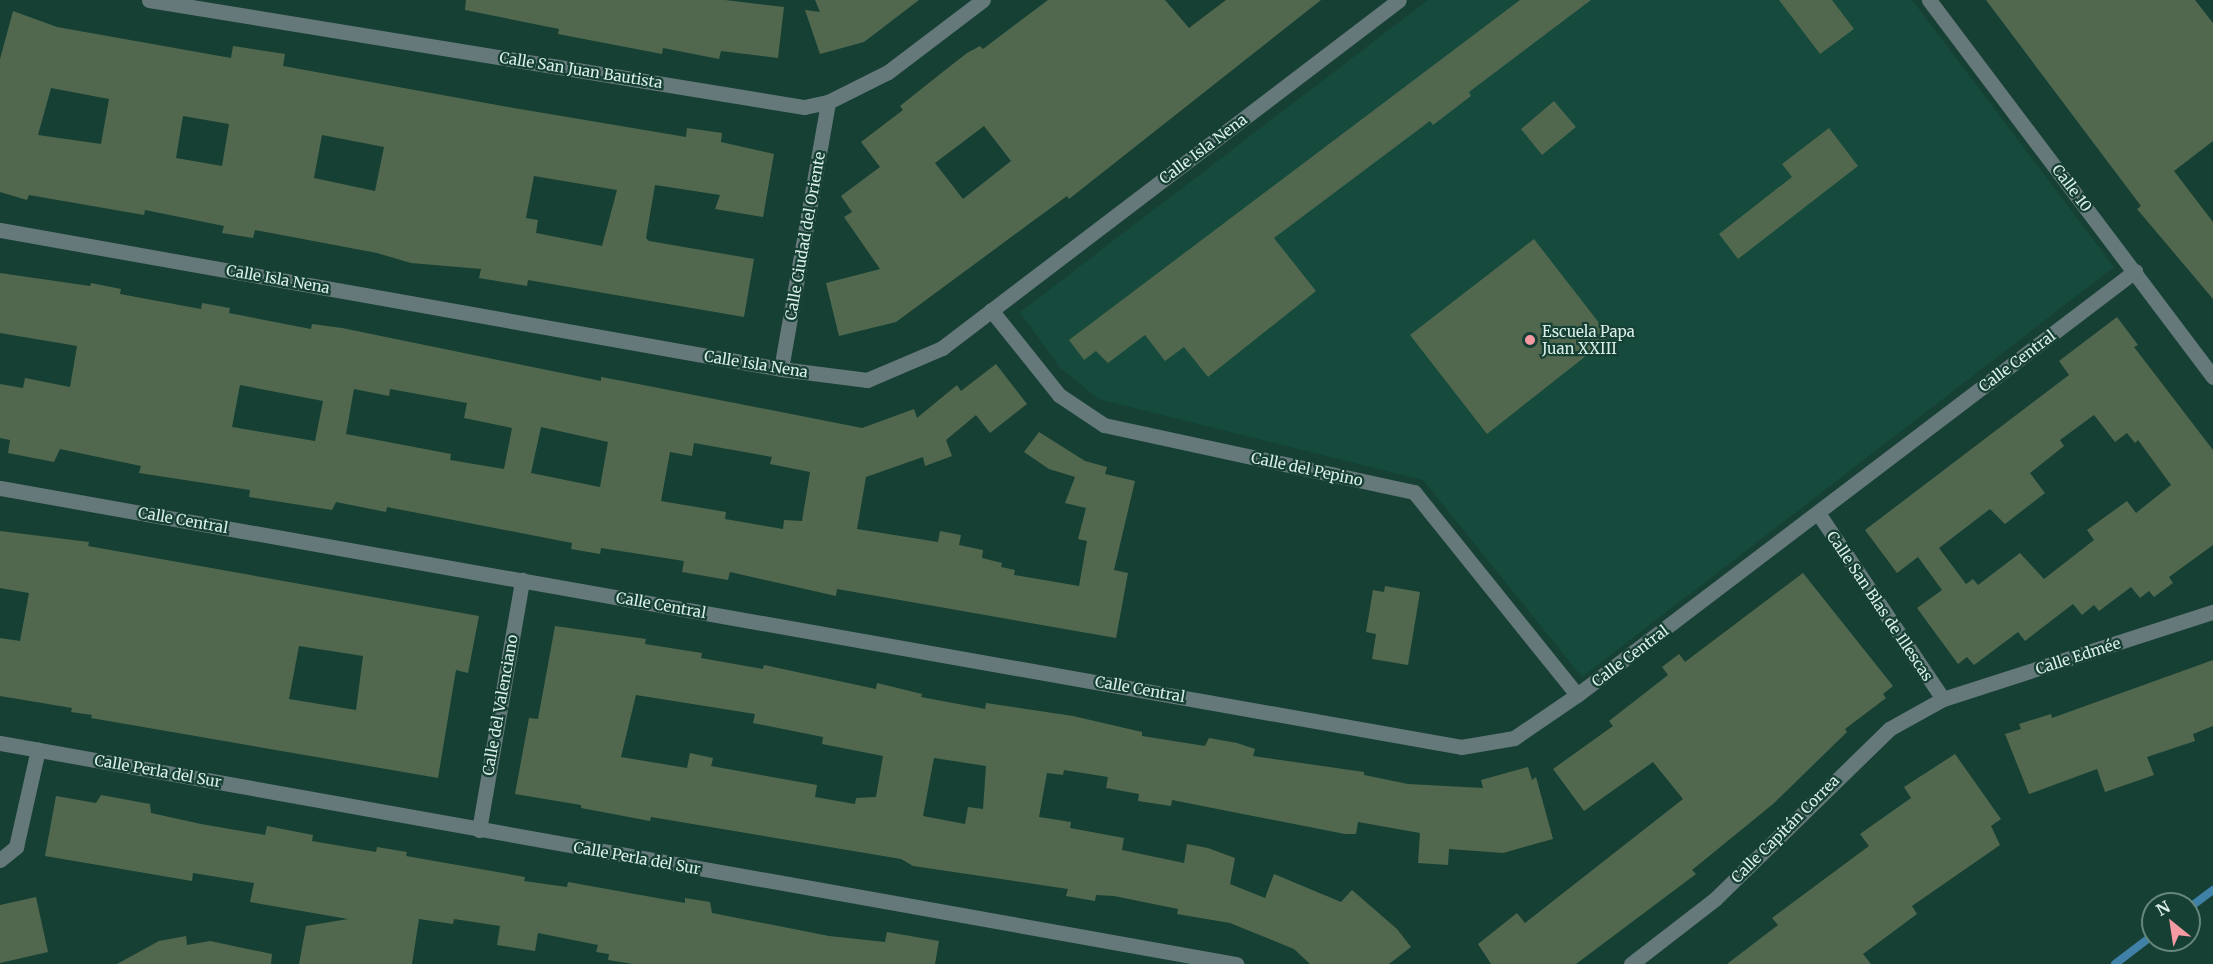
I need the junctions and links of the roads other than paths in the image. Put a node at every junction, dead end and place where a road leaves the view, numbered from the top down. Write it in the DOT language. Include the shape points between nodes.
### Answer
graph roads {
  1 [pos="149,0"];
  2 [pos="983,0"];
  3 [pos="1399,0"];
  4 [pos="1929,0"];
  5 [pos="828,102"];
  6 [pos="0,230"];
  7 [pos="2135,271"];
  8 [pos="991,310"];
  9 [pos="782,369"];
  10 [pos="2213,377"];
  11 [pos="0,488"];
  12 [pos="1818,513"];
  13 [pos="522,580"];
  14 [pos="2213,612"];
  15 [pos="1577,695"];
  16 [pos="1943,699"];
  17 [pos="0,743"];
  18 [pos="38,749"];
  19 [pos="479,830"];
  20 [pos="0,860"];
  21 [pos="1236,964"];
  22 [pos="1631,964"];
  1 -- 5 [label="street, Calle San Juan Bautista" via="804,107"];
  2 -- 5 [label="street, Calle San Juan Bautista" via="888,72"];
  3 -- 8 [label="street, Calle Isla Nena"];
  4 -- 7 [label="street, Calle 10"];
  5 -- 9 [label="street, Calle Ciudad del Oriente"];
  6 -- 9 [label="street, Calle Isla Nena"];
  7 -- 10 [label="street, Calle 10"];
  7 -- 12 [label="street, Calle Central"];
  8 -- 9 [label="street, Calle Isla Nena" via="942,348 867,380"];
  8 -- 15 [label="street, Calle del Pepino" via="1059,395 1104,424 1414,492"];
  11 -- 13 [label="street, Calle Central"];
  12 -- 15 [label="street, Calle Central"];
  12 -- 16 [label="street, Calle San Blas de Illescas"];
  13 -- 15 [label="street, Calle Central" via="1461,747 1514,738"];
  13 -- 19 [label="street, Calle del Valenciano"];
  14 -- 16 [label="street, Calle Edmée"];
  16 -- 22 [label="street, Calle Capitán Correa" via="1889,729 1715,899"];
  17 -- 18 [label="street, Calle Perla del Sur"];
  18 -- 19 [label="street, Calle Perla del Sur"];
  18 -- 20 [label="street" via="16,847"];
  19 -- 21 [label="street, Calle Perla del Sur"];
}
